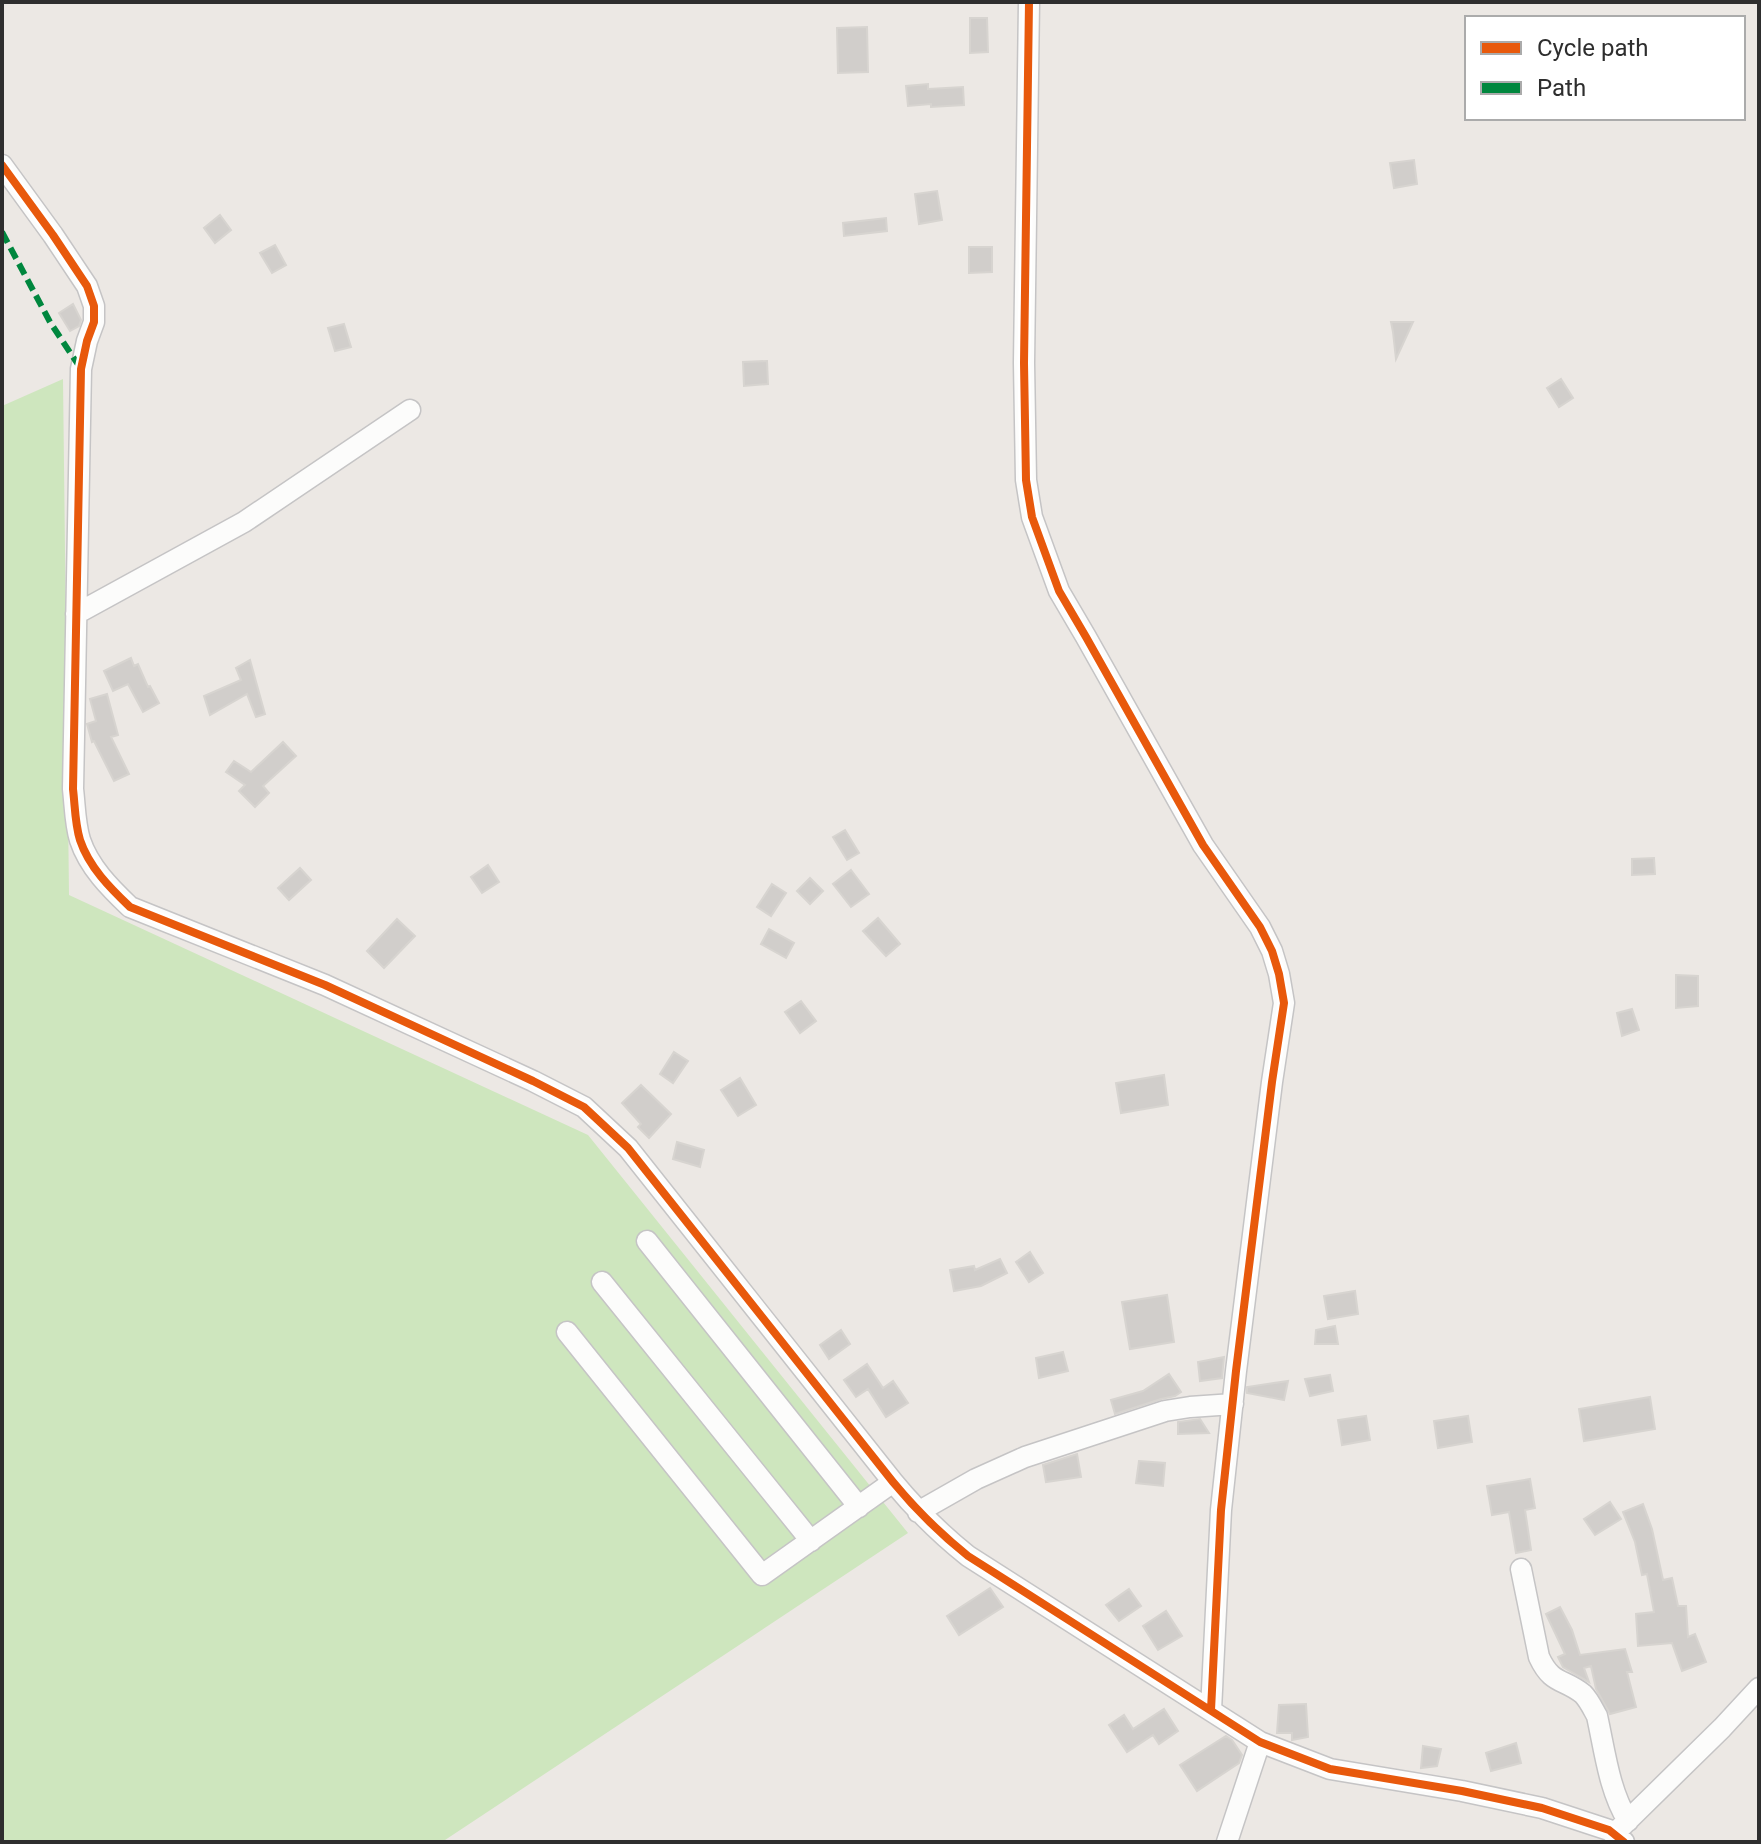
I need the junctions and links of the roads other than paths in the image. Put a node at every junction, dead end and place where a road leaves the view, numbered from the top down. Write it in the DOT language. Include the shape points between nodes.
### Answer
graph roads {
  1 [pos="1029,2"];
  2 [pos="2,165"];
  3 [pos="410,410"];
  4 [pos="76,614"];
  5 [pos="647,1241"];
  6 [pos="602,1282"];
  7 [pos="567,1332"];
  8 [pos="1233,1404"];
  9 [pos="893,1482"];
  10 [pos="859,1507"];
  11 [pos="918,1512"];
  12 [pos="811,1541"];
  13 [pos="1521,1569"];
  14 [pos="1759,1688"];
  15 [pos="1211,1710"];
  16 [pos="1260,1742"];
  17 [pos="1622,1832"];
  18 [pos="1227,1842"];
  1 -- 8 [label="street" via="1024,363 1026,480 1032,517 1059,591 1203,845 1260,927 1272,951 1284,1003"];
  2 -- 4 [label="street" via="75,266 94,306 81,369"];
  3 -- 4 [label="street" via="244,522"];
  4 -- 9 [label="street" via="76,825 86,853 108,886 130,907 325,985 584,1107 628,1148"];
  5 -- 10 [label="street"];
  6 -- 12 [label="street"];
  7 -- 12 [label="street" via="762,1575"];
  8 -- 11 [label="street" via="1165,1411 1025,1457"];
  8 -- 15 [label="street" via="1221,1510"];
  9 -- 10 [label="street"];
  9 -- 11 [label="street"];
  10 -- 12 [label="street"];
  11 -- 15 [label="street" via="968,1556"];
  13 -- 17 [label="street" via="1544,1669 1583,1695 1597,1716"];
  14 -- 17 [label="street"];
  15 -- 16 [label="street"];
  16 -- 17 [label="street" via="1330,1769 1542,1808"];
  16 -- 18 [label="street"];
}
